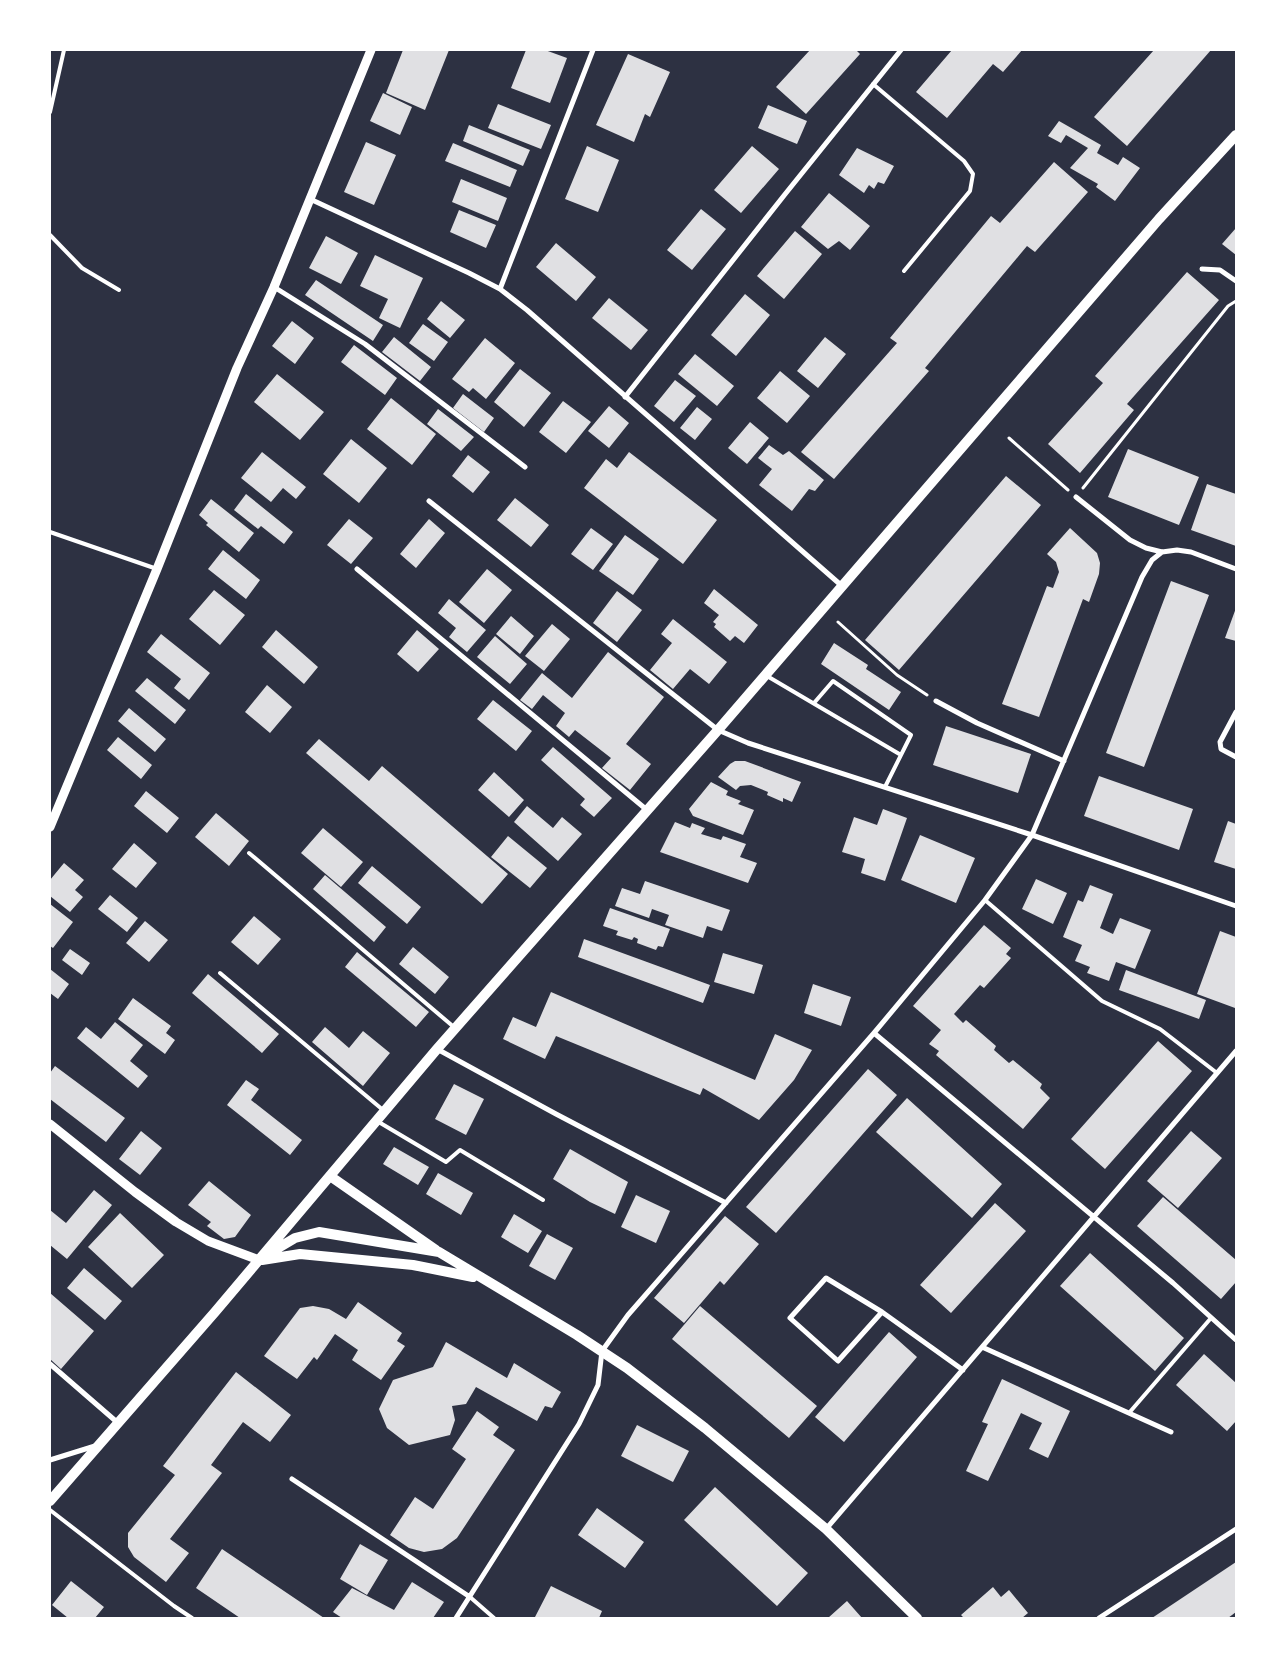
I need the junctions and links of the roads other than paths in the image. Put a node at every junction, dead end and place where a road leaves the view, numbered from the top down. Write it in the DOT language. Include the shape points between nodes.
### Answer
graph roads {
  1 [pos="64,50"];
  2 [pos="371,50"];
  3 [pos="593,50"];
  4 [pos="901,50"];
  5 [pos="873,84"];
  6 [pos="50,112"];
  7 [pos="1236,135"];
  8 [pos="310,199"];
  9 [pos="50,235"];
  10 [pos="1202,269"];
  11 [pos="904,271"];
  12 [pos="1236,282"];
  13 [pos="274,287"];
  14 [pos="500,289"];
  15 [pos="118,290"];
  16 [pos="625,397"];
  17 [pos="525,467"];
  18 [pos="1076,497"];
  19 [pos="429,501"];
  20 [pos="50,532"];
  21 [pos="1162,552"];
  22 [pos="157,569"];
  23 [pos="357,569"];
  24 [pos="1236,569"];
  25 [pos="842,586"];
  26 [pos="766,675"];
  27 [pos="936,700"];
  28 [pos="814,703"];
  29 [pos="1236,712"];
  30 [pos="718,730"];
  31 [pos="901,755"];
  32 [pos="1236,757"];
  33 [pos="1064,760"];
  34 [pos="885,787"];
  35 [pos="647,810"];
  36 [pos="50,827"];
  37 [pos="1032,835"];
  38 [pos="249,852"];
  39 [pos="986,900"];
  40 [pos="1236,906"];
  41 [pos="220,973"];
  42 [pos="455,1028"];
  43 [pos="874,1033"];
  44 [pos="437,1049"];
  45 [pos="1236,1051"];
  46 [pos="1217,1073"];
  47 [pos="384,1112"];
  48 [pos="377,1121"];
  49 [pos="50,1124"];
  50 [pos="330,1176"];
  51 [pos="543,1200"];
  52 [pos="726,1203"];
  53 [pos="1094,1218"];
  54 [pos="439,1252"];
  55 [pos="259,1260"];
  56 [pos="483,1279"];
  57 [pos="882,1312"];
  58 [pos="1211,1318"];
  59 [pos="1236,1340"];
  60 [pos="982,1347"];
  61 [pos="602,1350"];
  62 [pos="50,1364"];
  63 [pos="963,1370"];
  64 [pos="1129,1413"];
  65 [pos="118,1423"];
  66 [pos="1171,1432"];
  67 [pos="97,1445"];
  68 [pos="50,1460"];
  69 [pos="292,1479"];
  70 [pos="50,1501"];
  71 [pos="50,1510"];
  72 [pos="826,1529"];
  73 [pos="1236,1529"];
  74 [pos="470,1597"];
  75 [pos="192,1618"];
  76 [pos="456,1618"];
  77 [pos="494,1618"];
  78 [pos="917,1618"];
  79 [pos="1099,1618"];
  1 -- 6 [label="lane"];
  2 -- 8 [label="street"];
  3 -- 14 [label="street"];
  4 -- 5 [label="street"];
  5 -- 11 [label="lane" via="964,162 973,174 970,191"];
  5 -- 16 [label="street"];
  7 -- 25 [label="main road"];
  8 -- 13 [label="street"];
  8 -- 14 [label="street"];
  9 -- 15 [label="lane" via="82,268"];
  10 -- 12 [label="street" via="1220,270"];
  13 -- 17 [label="street" via="365,344"];
  13 -- 22 [label="street" via="237,368"];
  14 -- 16 [label="street"];
  16 -- 25 [label="street"];
  18 -- 21 [label="street" via="1130,540"];
  19 -- 30 [label="street"];
  20 -- 22 [label="lane"];
  21 -- 24 [label="street" via="1191,552"];
  21 -- 33 [label="street" via="1152,560 1142,577"];
  22 -- 36 [label="street"];
  23 -- 35 [label="street"];
  25 -- 26 [label="main road"];
  26 -- 28 [label="lane"];
  26 -- 30 [label="main road"];
  27 -- 33 [label="street" via="977,722"];
  28 -- 31 [label="lane"];
  28 -- 31 [label="lane" via="833,681 911,735"];
  29 -- 32 [label="street" via="1220,742 1221,749"];
  30 -- 34 [label="street" via="748,743"];
  30 -- 35 [label="main road"];
  31 -- 34 [label="lane"];
  33 -- 37 [label="street"];
  34 -- 37 [label="street"];
  35 -- 42 [label="main road"];
  37 -- 39 [label="street"];
  37 -- 40 [label="street"];
  38 -- 42 [label="lane"];
  39 -- 43 [label="street"];
  39 -- 46 [label="lane" via="1102,1001 1160,1028"];
  41 -- 47 [label="lane"];
  42 -- 44 [label="main road"];
  43 -- 52 [label="street"];
  43 -- 53 [label="street"];
  44 -- 47 [label="main road"];
  44 -- 52 [label="street"];
  45 -- 46 [label="street"];
  46 -- 53 [label="street"];
  47 -- 48 [label="main road"];
  48 -- 50 [label="main road"];
  48 -- 51 [label="lane" via="446,1162 460,1150"];
  49 -- 55 [label="street" via="176,1222 208,1241"];
  50 -- 54 [label="main road"];
  50 -- 55 [label="main road"];
  52 -- 61 [label="street"];
  53 -- 58 [label="street"];
  53 -- 60 [label="street"];
  54 -- 55 [label="main road" via="319,1232 295,1238"];
  54 -- 56 [label="main road"];
  55 -- 56 [label="main road" via="300,1254 413,1265"];
  55 -- 65 [label="main road"];
  56 -- 61 [label="main road"];
  57 -- 57 [label="street" via="826,1278 790,1318 838,1361"];
  57 -- 63 [label="street"];
  58 -- 59 [label="street"];
  58 -- 64 [label="lane"];
  60 -- 63 [label="street"];
  60 -- 64 [label="street"];
  61 -- 72 [label="main road" via="704,1428"];
  61 -- 74 [label="street" via="598,1385 591,1401"];
  62 -- 65 [label="street"];
  63 -- 72 [label="street"];
  64 -- 66 [label="street"];
  65 -- 67 [label="main road"];
  67 -- 68 [label="street"];
  67 -- 70 [label="main road"];
  69 -- 74 [label="street"];
  71 -- 75 [label="lane"];
  72 -- 78 [label="main road"];
  73 -- 79 [label="street"];
  74 -- 76 [label="street"];
  74 -- 77 [label="lane"];
}
